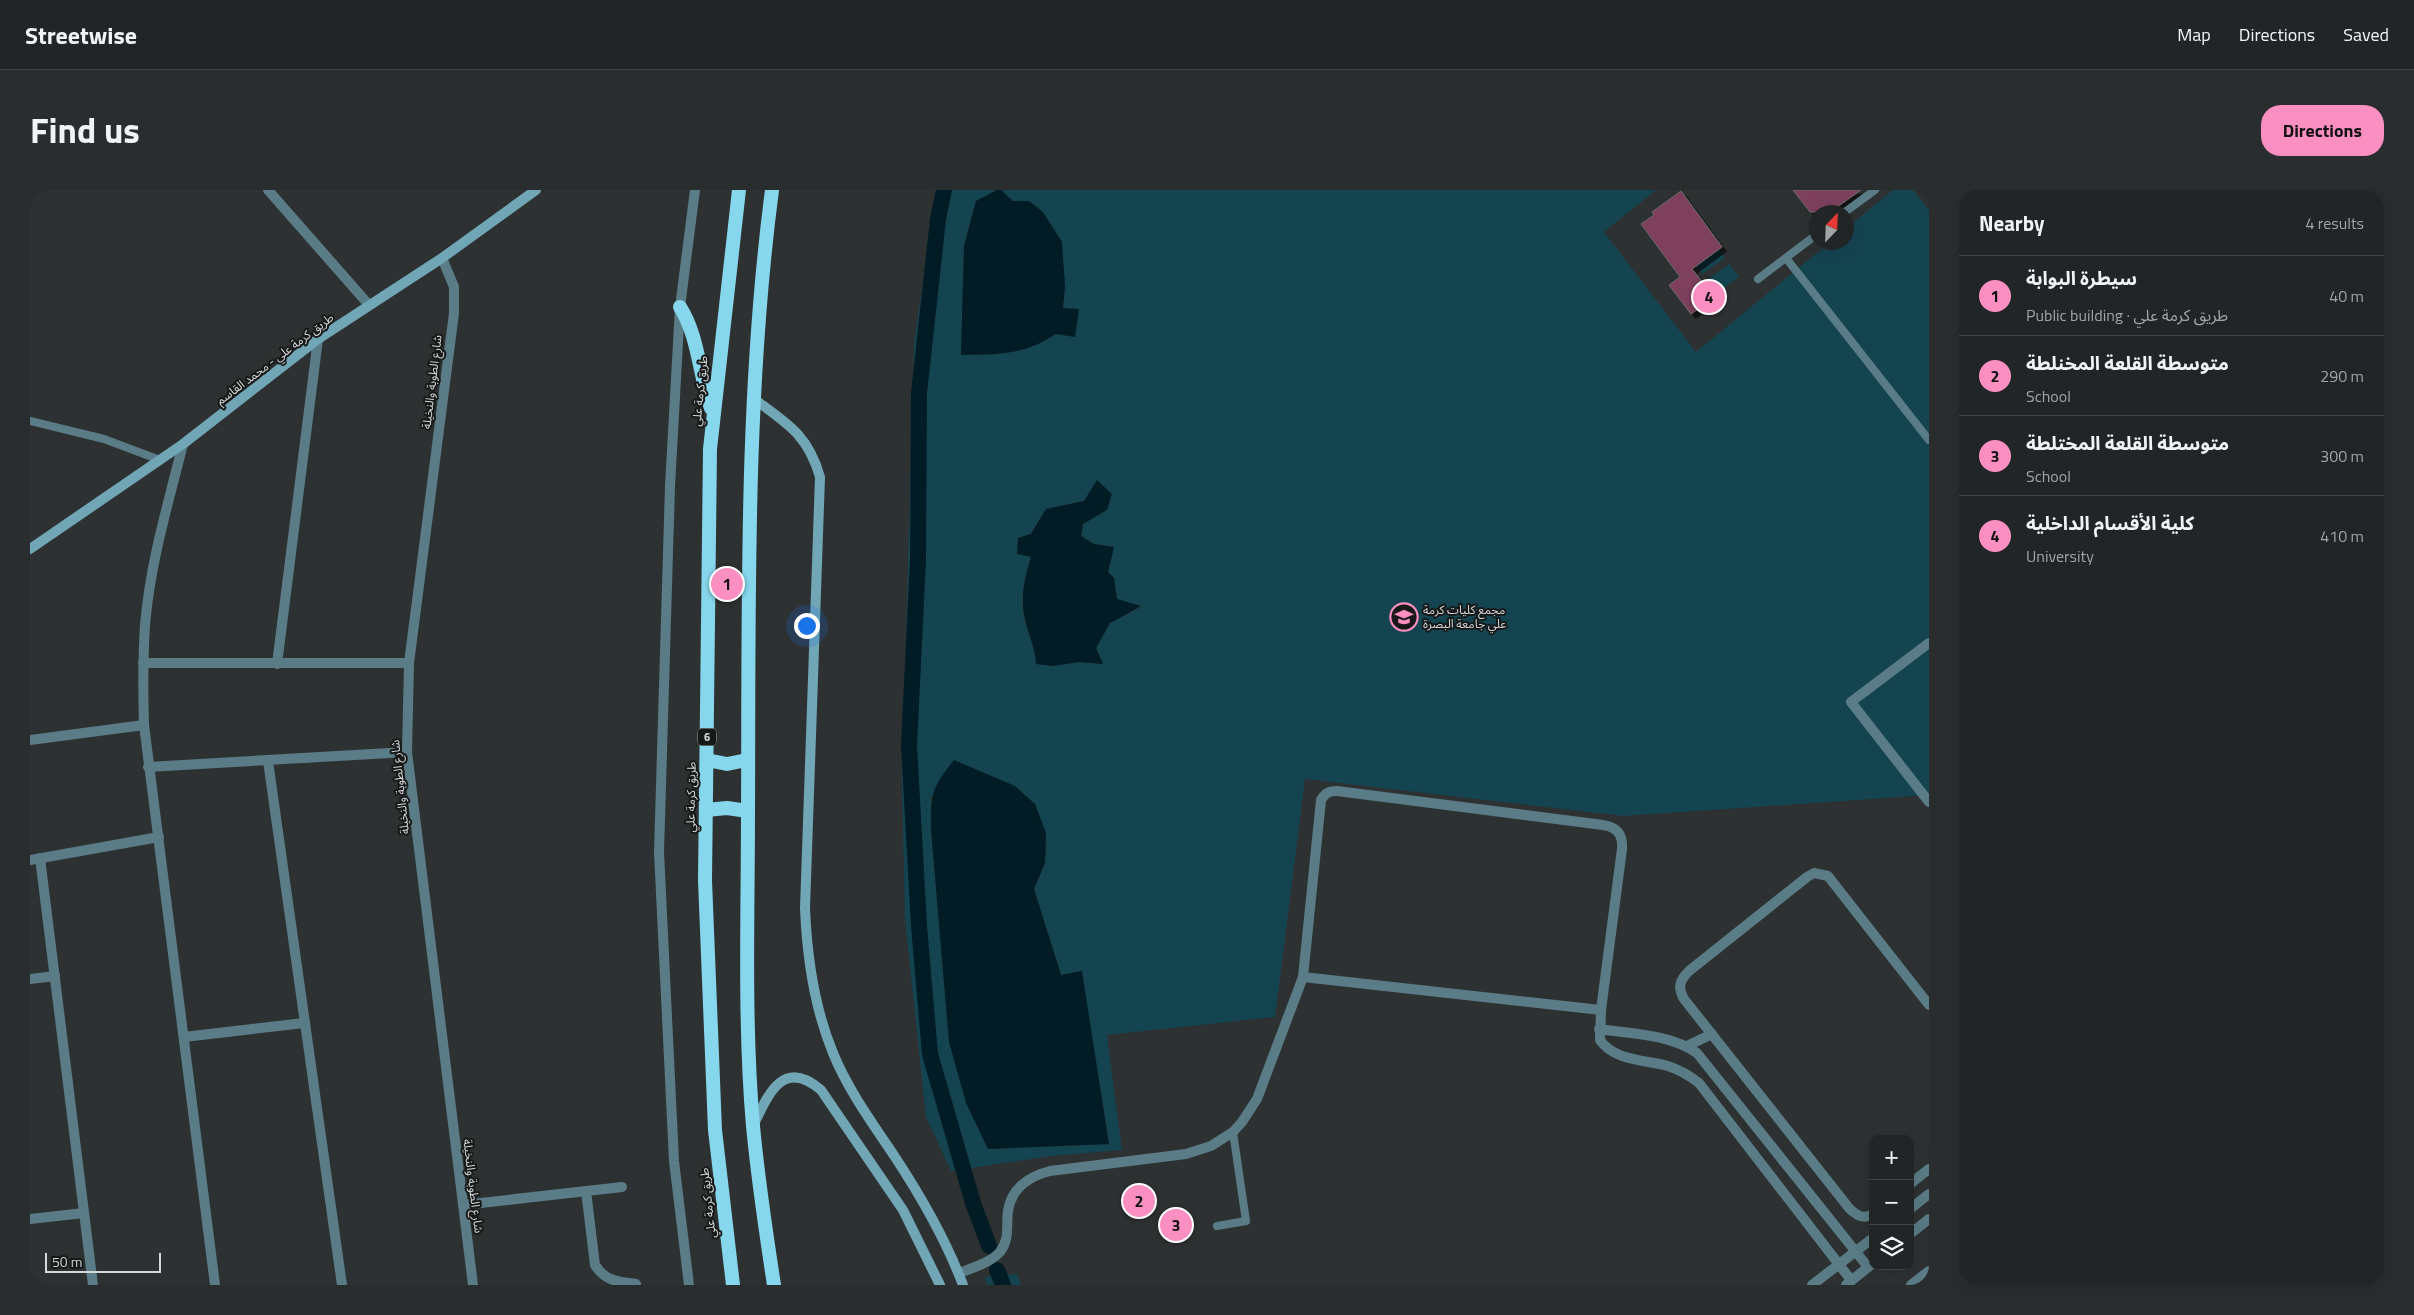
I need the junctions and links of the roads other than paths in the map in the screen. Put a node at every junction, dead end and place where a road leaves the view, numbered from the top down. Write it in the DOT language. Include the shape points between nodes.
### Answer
graph roads {
  1 [pos="268,190"];
  2 [pos="536,190"];
  3 [pos="695,190"];
  4 [pos="739,190"];
  5 [pos="772,190"];
  6 [pos="1875,190"];
  7 [pos="1854,206"];
  8 [pos="1809,240"];
  9 [pos="442,258"];
  10 [pos="1786,258"];
  11 [pos="1758,279"];
  12 [pos="369,305"];
  13 [pos="680,307"];
  14 [pos="318,340"];
  15 [pos="754,399"];
  16 [pos="712,411"];
  17 [pos="30,420"];
  18 [pos="1929,440"];
  19 [pos="183,444"];
  20 [pos="160,460"];
  21 [pos="30,549"];
  22 [pos="1929,643"];
  23 [pos="143,663"];
  24 [pos="277,664"];
  25 [pos="408,664"];
  26 [pos="144,725"];
  27 [pos="30,740"];
  28 [pos="407,752"];
  29 [pos="707,760"];
  30 [pos="747,760"];
  31 [pos="268,761"];
  32 [pos="148,767"];
  33 [pos="1929,802"];
  34 [pos="706,810"];
  35 [pos="748,811"];
  36 [pos="159,837"];
  37 [pos="35,859"];
  38 [pos="54,976"];
  39 [pos="1303,977"];
  40 [pos="30,979"];
  41 [pos="1929,1005"];
  42 [pos="1601,1010"];
  43 [pos="304,1023"];
  44 [pos="1600,1029"];
  45 [pos="1712,1034"];
  46 [pos="184,1038"];
  47 [pos="1687,1046"];
  48 [pos="753,1125"];
  49 [pos="1233,1132"];
  50 [pos="1929,1170"];
  51 [pos="1914,1181"];
  52 [pos="622,1187"];
  53 [pos="586,1191"];
  54 [pos="1929,1194"];
  55 [pos="463,1205"];
  56 [pos="1914,1206"];
  57 [pos="84,1213"];
  58 [pos="1869,1215"];
  59 [pos="30,1219"];
  60 [pos="1929,1219"];
  61 [pos="1217,1226"];
  62 [pos="1914,1231"];
  63 [pos="1869,1241"];
  64 [pos="1855,1252"];
  65 [pos="1839,1264"];
  66 [pos="1869,1265"];
  67 [pos="1869,1267"];
  68 [pos="730,1269"];
  69 [pos="1929,1271"];
  70 [pos="959,1273"];
  71 [pos="1849,1283"];
  72 [pos="636,1284"];
  73 [pos="93,1285"];
  74 [pos="215,1285"];
  75 [pos="342,1285"];
  76 [pos="473,1285"];
  77 [pos="690,1285"];
  78 [pos="725,1285"];
  79 [pos="733,1285"];
  80 [pos="774,1285"];
  81 [pos="940,1285"];
  82 [pos="963,1285"];
  83 [pos="1812,1285"];
  84 [pos="1911,1285"];
  1 -- 12 [label="street"];
  2 -- 9 [label="main road, طريق كرمة علي - محمد القاسم"];
  3 -- 13 [label="street"];
  4 -- 16 [label="highway, طريق كرمة علي / 6"];
  5 -- 15 [label="highway" via="762,272"];
  6 -- 7 [label="lane"];
  8 -- 10 [label="lane"];
  9 -- 12 [label="main road, طريق كرمة علي - محمد القاسم"];
  9 -- 25 [label="street, شارع الطوبة والنخيلة" via="454,287 454,313"];
  10 -- 11 [label="lane"];
  10 -- 18 [label="lane"];
  12 -- 14 [label="main road, طريق كرمة علي - محمد القاسم"];
  13 -- 16 [label="highway" via="694,336 703,386"];
  13 -- 77 [label="street" via="670,486 659,852 674,1161"];
  14 -- 19 [label="main road, طريق كرمة علي - محمد القاسم"];
  14 -- 24 [label="street"];
  15 -- 30 [label="highway"];
  15 -- 70 [label="main road" via="793,428 806,442 820,477 805,908 808,955 816,1001 833,1054 846,1080 922,1200"];
  16 -- 29 [label="highway, طريق كرمة علي / 6"];
  17 -- 20 [label="lane" via="104,439"];
  19 -- 20 [label="main road, طريق كرمة علي - محمد القاسم"];
  19 -- 23 [label="street" via="150,589"];
  20 -- 21 [label="main road, طريق كرمة علي - محمد القاسم"];
  22 -- 33 [label="street" via="1851,702"];
  23 -- 24 [label="street"];
  23 -- 26 [label="street"];
  24 -- 25 [label="street"];
  25 -- 28 [label="street, شارع الطوبة والنخيلة"];
  26 -- 27 [label="street"];
  26 -- 32 [label="street"];
  28 -- 31 [label="street"];
  28 -- 55 [label="street, شارع الطوبة والنخيلة"];
  29 -- 30 [label="highway" via="727,764"];
  29 -- 34 [label="highway, طريق كرمة علي / 6"];
  30 -- 35 [label="highway"];
  31 -- 32 [label="street"];
  31 -- 43 [label="street"];
  32 -- 36 [label="street"];
  34 -- 35 [label="highway"];
  34 -- 68 [label="highway, طريق كرمة علي / 6" via="705,880 715,1130"];
  35 -- 48 [label="highway" via="748,1005"];
  36 -- 37 [label="street"];
  36 -- 46 [label="street"];
  37 -- 38 [label="street"];
  38 -- 40 [label="street"];
  38 -- 57 [label="street"];
  39 -- 42 [label="street"];
  39 -- 42 [label="street" via="1321,800 1324,794 1337,791 1612,826 1619,832 1622,848"];
  39 -- 49 [label="street" via="1257,1099"];
  41 -- 45 [label="street" via="1828,876 1814,873 1682,978 1680,992"];
  42 -- 44 [label="street"];
  43 -- 46 [label="street"];
  43 -- 75 [label="street"];
  44 -- 47 [label="street" via="1670,1040"];
  44 -- 65 [label="street" via="1600,1040 1612,1053 1669,1066 1699,1083"];
  45 -- 47 [label="street"];
  45 -- 58 [label="street" via="1849,1208 1862,1217"];
  46 -- 74 [label="street"];
  47 -- 64 [label="street" via="1706,1062"];
  48 -- 80 [label="highway"];
  48 -- 81 [label="main road" via="768,1093 778,1083 800,1078 821,1090 903,1210"];
  49 -- 61 [label="lane" via="1246,1221"];
  49 -- 70 [label="street" via="1211,1146 1186,1154 1033,1176 1019,1188 1010,1202 1007,1236 1000,1251 994,1258"];
  50 -- 51 [label="street"];
  52 -- 53 [label="street"];
  53 -- 55 [label="street"];
  53 -- 72 [label="street" via="595,1264 600,1274 609,1280"];
  54 -- 56 [label="street"];
  55 -- 76 [label="street, شارع الطوبة والنخيلة"];
  57 -- 59 [label="street"];
  57 -- 73 [label="street"];
  60 -- 62 [label="street"];
  63 -- 64 [label="street"];
  64 -- 65 [label="street"];
  64 -- 66 [label="street"];
  65 -- 71 [label="street"];
  65 -- 83 [label="street"];
  67 -- 71 [label="street"];
  68 -- 78 [label="street"];
  68 -- 79 [label="highway, طريق كرمة علي / 6"];
  69 -- 84 [label="street"];
  70 -- 82 [label="main road"];
}
